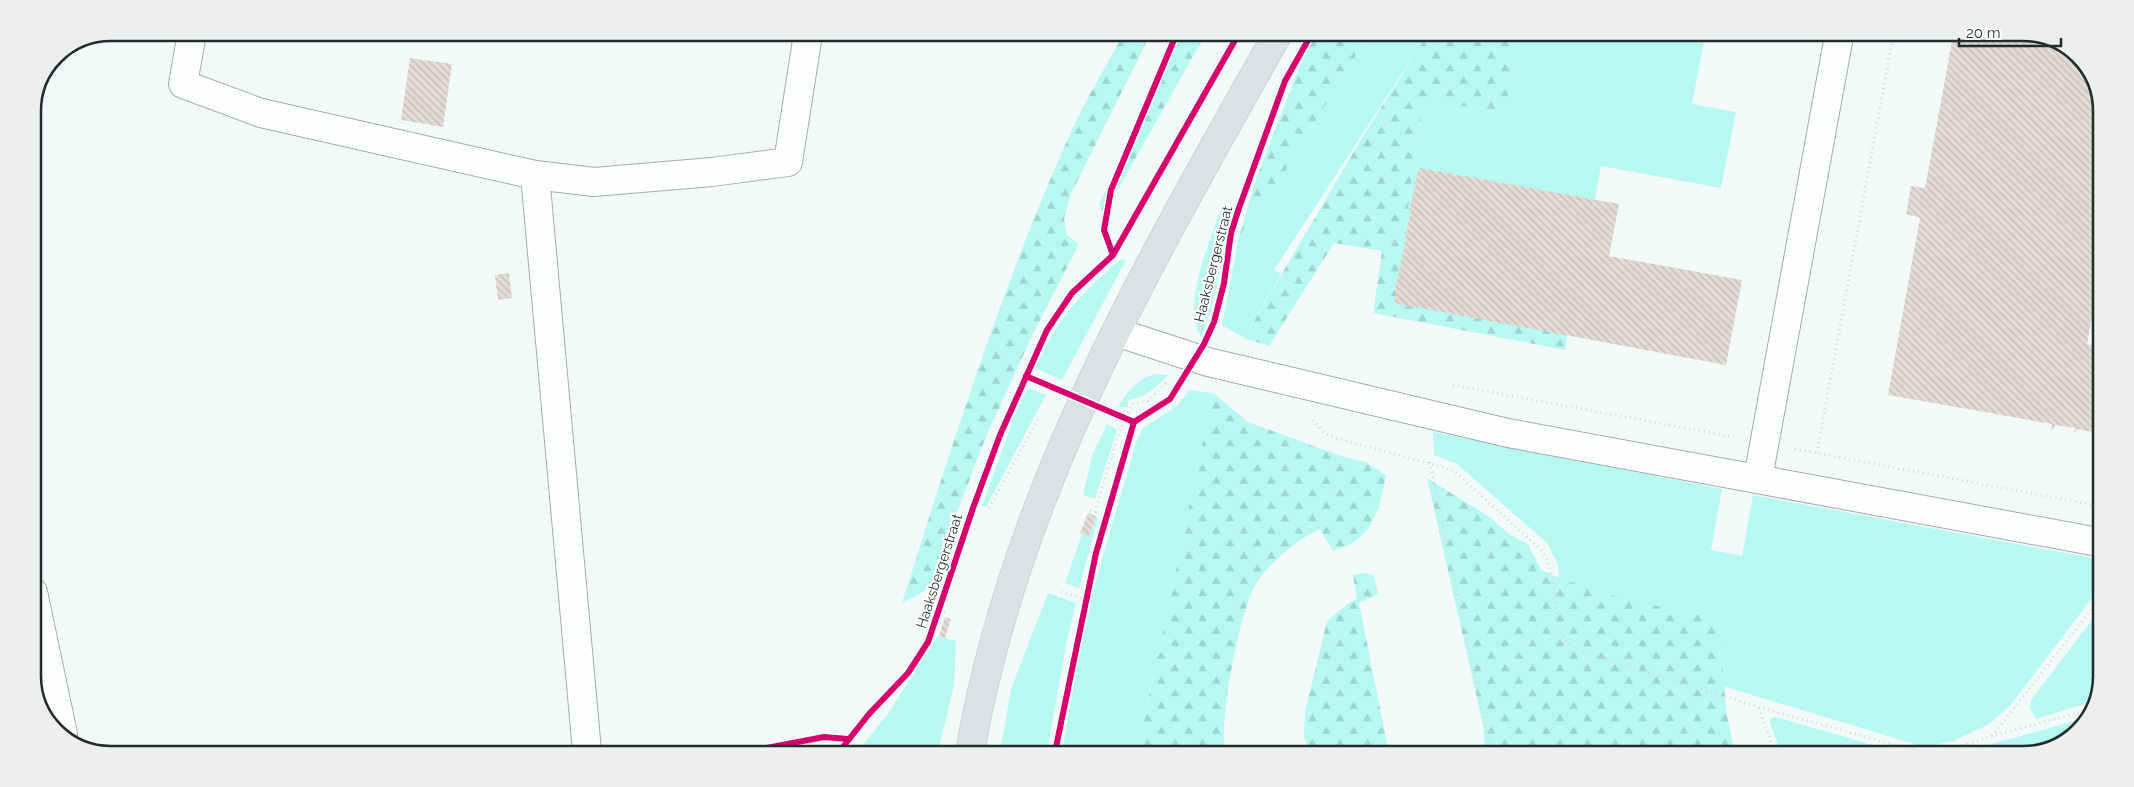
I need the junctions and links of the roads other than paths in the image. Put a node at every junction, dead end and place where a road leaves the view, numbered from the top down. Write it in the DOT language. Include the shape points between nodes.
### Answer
graph roads {
  1 [pos="191,41"];
  2 [pos="807,41"];
  3 [pos="1274,41"];
  4 [pos="1838,41"];
  5 [pos="535,175"];
  6 [pos="1116,332"];
  7 [pos="1758,478"];
  8 [pos="2093,541"];
  9 [pos="41,630"];
  10 [pos="61,724"];
  11 [pos="586,746"];
  12 [pos="971,746"];
  1 -- 5 [label="street" via="183,84 260,113"];
  2 -- 5 [label="street" via="788,162 594,182"];
  3 -- 6 [label="main road" via="1172,222"];
  4 -- 7 [label="street"];
  5 -- 11 [label="street"];
  6 -- 7 [label="street" via="1197,358 1508,433"];
  6 -- 12 [label="main road" via="1082,400 1017,568 991,651"];
  7 -- 8 [label="street"];
  9 -- 10 [label="street"];
}
